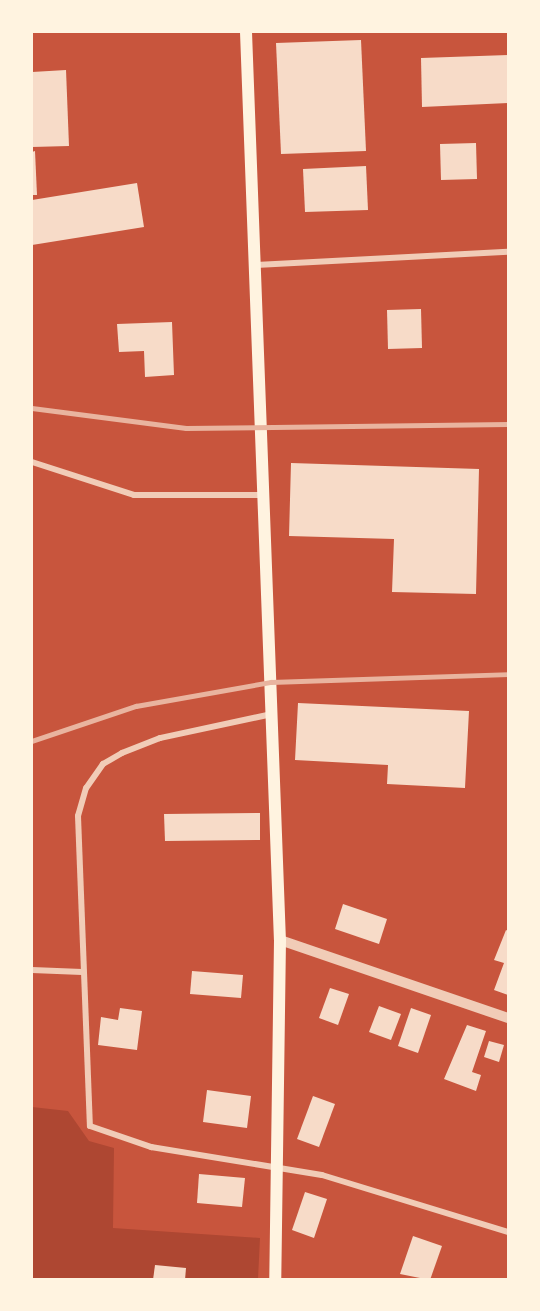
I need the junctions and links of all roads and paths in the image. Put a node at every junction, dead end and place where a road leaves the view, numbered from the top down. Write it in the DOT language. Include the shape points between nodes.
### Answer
graph roads {
  1 [pos="246,32"];
  2 [pos="508,252"];
  3 [pos="255,265"];
  4 [pos="32,462"];
  5 [pos="263,495"];
  6 [pos="272,714"];
  7 [pos="280,940"];
  8 [pos="32,970"];
  9 [pos="82,972"];
  10 [pos="508,1018"];
  11 [pos="279,1169"];
  12 [pos="508,1232"];
  13 [pos="275,1280"];
  1 -- 3 [label="main road"];
  2 -- 3 [label="street"];
  3 -- 5 [label="main road"];
  4 -- 5 [label="street" via="134,495"];
  5 -- 6 [label="main road"];
  6 -- 7 [label="main road"];
  6 -- 9 [label="street" via="160,738 122,753 93,776 78,816"];
  7 -- 10 [label="street"];
  7 -- 11 [label="main road"];
  8 -- 9 [label="street"];
  9 -- 11 [label="street" via="90,1126 151,1147"];
  11 -- 12 [label="street" via="322,1175"];
  11 -- 13 [label="main road"];
}
